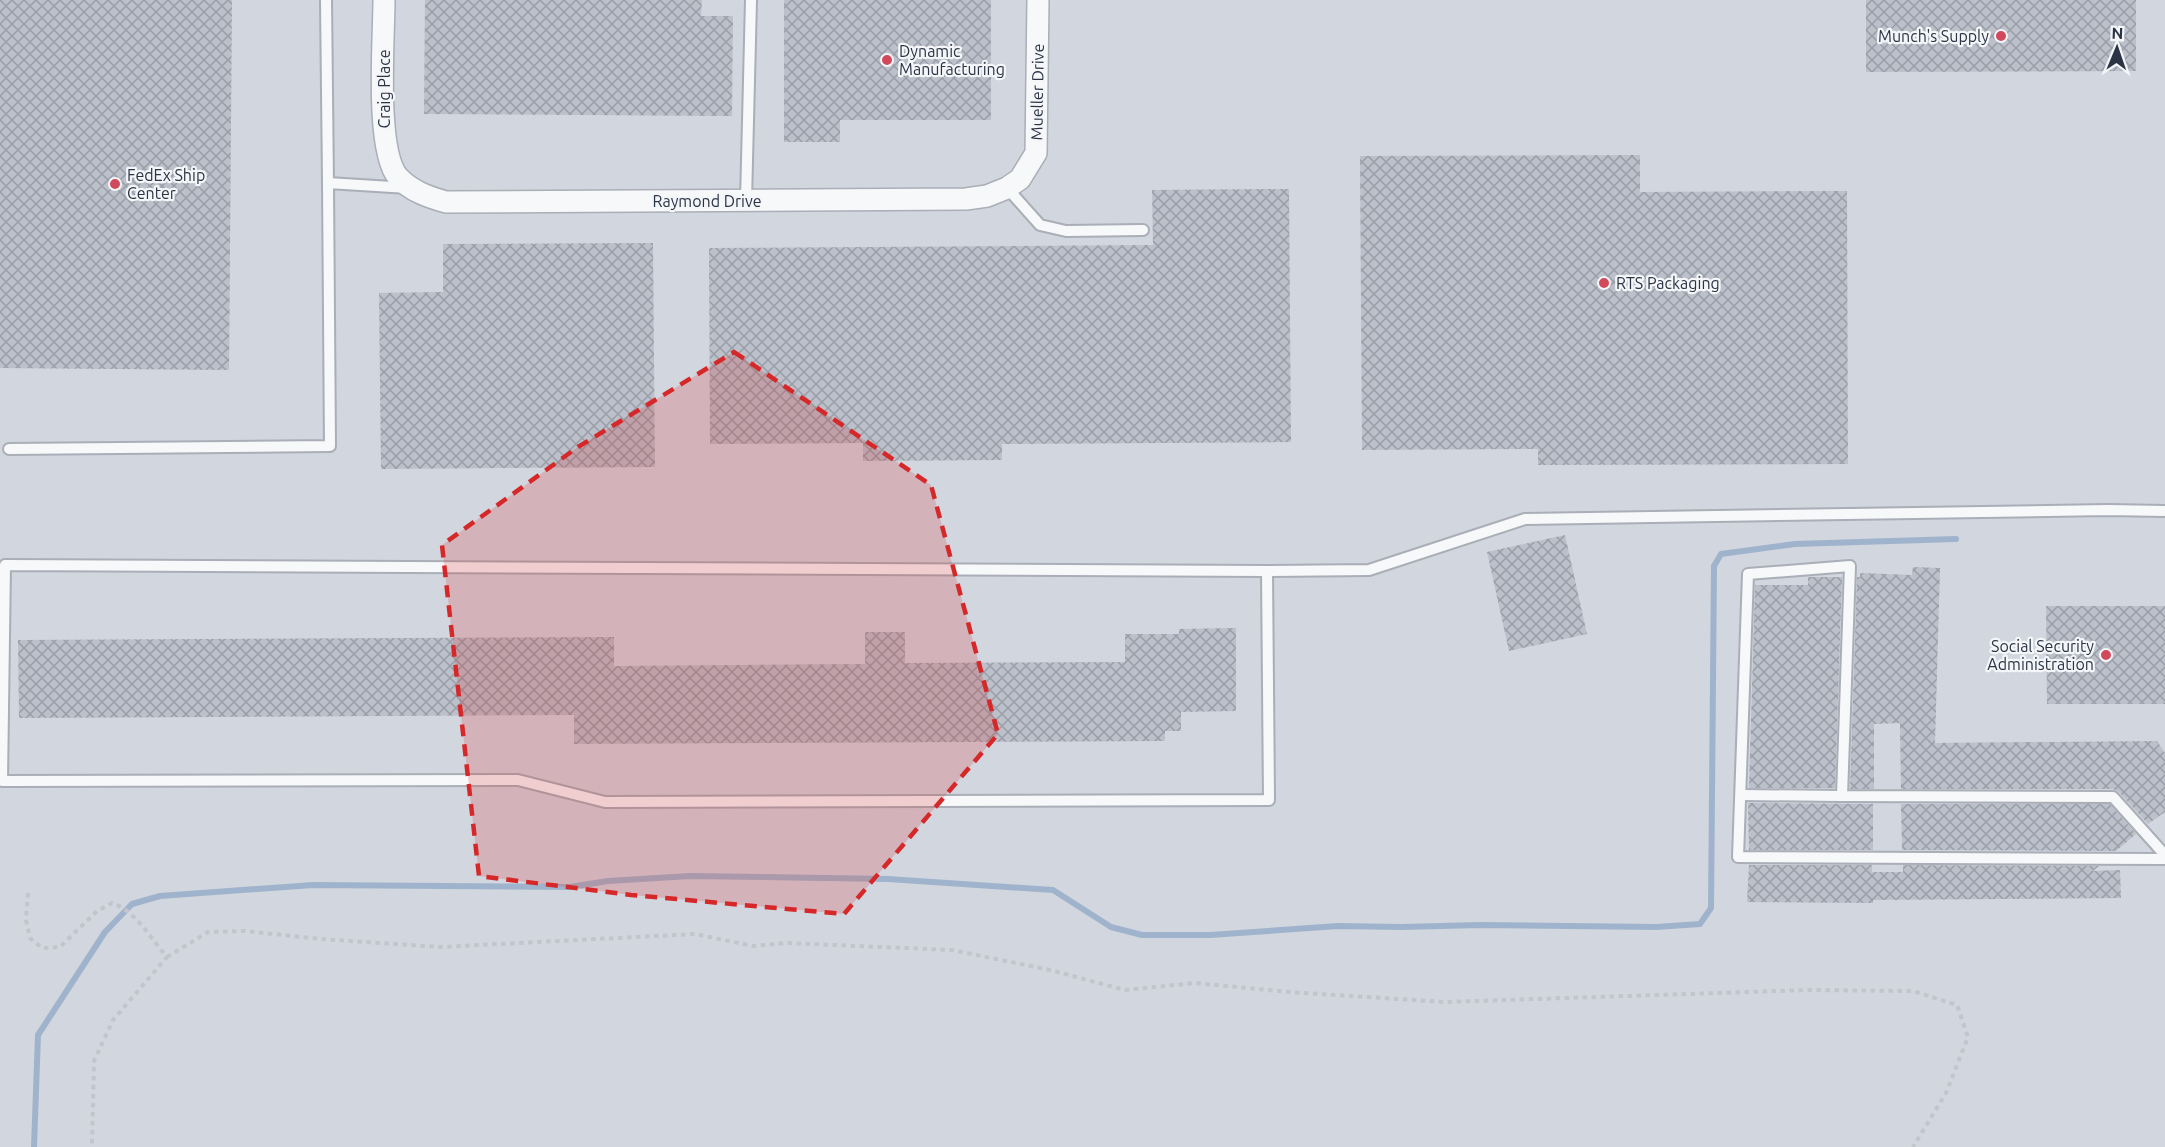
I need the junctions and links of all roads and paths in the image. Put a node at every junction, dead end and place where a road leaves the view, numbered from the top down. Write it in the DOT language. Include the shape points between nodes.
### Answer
graph roads {
  1 [pos="326,0"];
  2 [pos="384,0"];
  3 [pos="751,0"];
  4 [pos="1038,0"];
  5 [pos="404,182"];
  6 [pos="328,183"];
  7 [pos="1014,183"];
  8 [pos="746,201"];
  9 [pos="1143,230"];
  10 [pos="9,449"];
  11 [pos="2165,511"];
  12 [pos="1267,571"];
  13 [pos="1741,795"];
  14 [pos="1842,796"];
  15 [pos="2165,857"];
  16 [pos="28,893"];
  17 [pos="167,957"];
  18 [pos="92,1147"];
  19 [pos="1913,1147"];
  1 -- 6 [label="lane"];
  2 -- 5 [label="street, Craig Place" via="383,121 388,159"];
  3 -- 8 [label="lane"];
  4 -- 7 [label="street, Mueller Drive" via="1036,153"];
  5 -- 6 [label="lane"];
  5 -- 8 [label="street, Raymond Drive" via="428,197 446,202"];
  6 -- 10 [label="lane" via="330,446"];
  7 -- 8 [label="street, Raymond Drive" via="987,196 966,199"];
  7 -- 9 [label="lane" via="1040,225 1066,231"];
  11 -- 12 [label="lane" via="1525,519 1369,570"];
  12 -- 12 [label="lane" via="5,565 2,781 518,780 606,801 1269,800"];
  13 -- 14 [label="lane"];
  13 -- 14 [label="lane" via="1748,574 1851,566"];
  13 -- 15 [label="lane" via="1738,857"];
  14 -- 15 [label="lane" via="2113,797"];
  16 -- 17 [label="path" via="26,920 30,938 42,948 60,947 97,911 112,903 131,915"];
  17 -- 18 [label="path" via="113,1020 93,1061"];
  17 -- 19 [label="path" via="208,932 245,931 440,948 695,934 753,946 787,943 952,950 1125,990 1195,983 1445,1002 1808,990 1912,991 1957,1005 1968,1037 1946,1093"];
}
